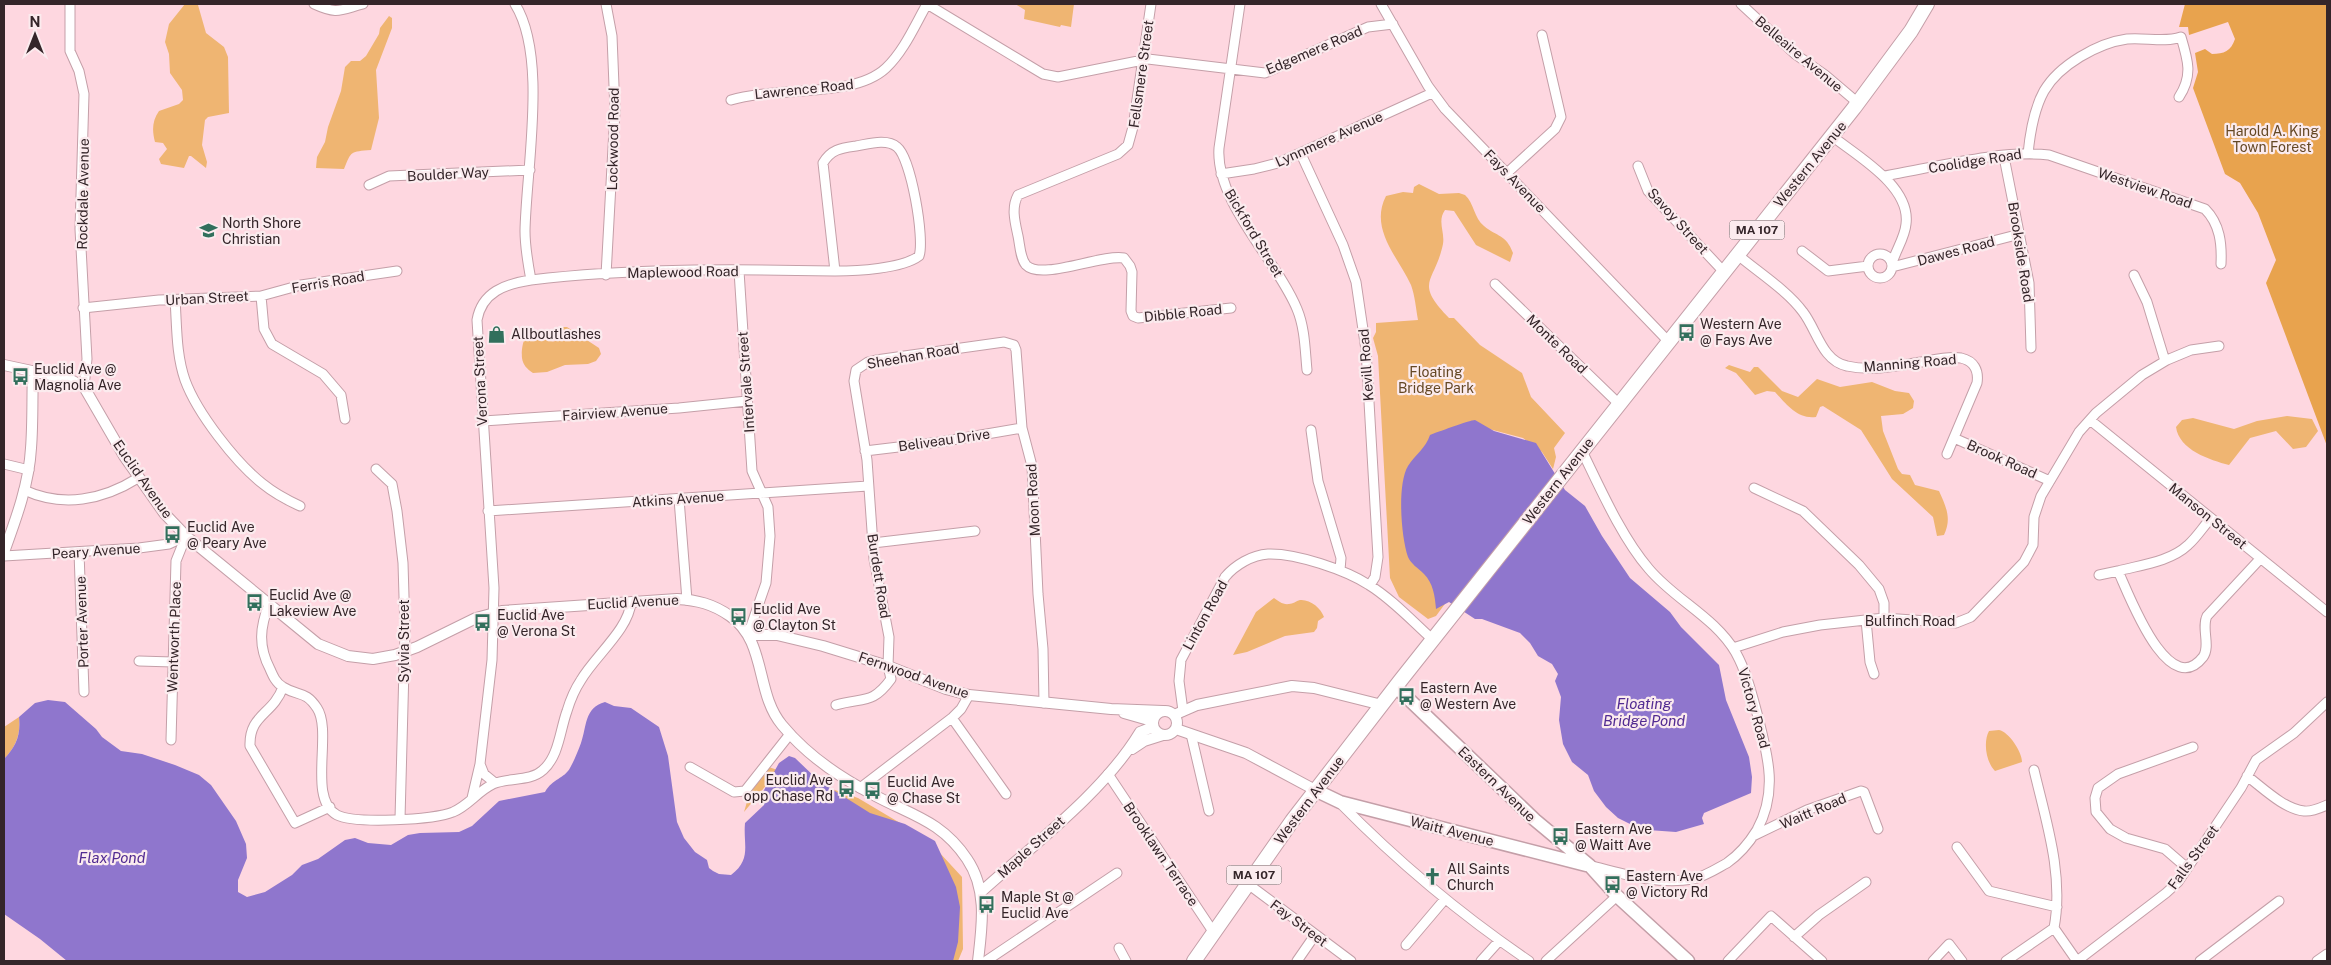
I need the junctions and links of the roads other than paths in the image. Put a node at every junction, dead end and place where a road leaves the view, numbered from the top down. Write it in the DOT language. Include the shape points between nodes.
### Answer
graph roads {
  1 [pos="70,4"];
  2 [pos="314,4"];
  3 [pos="363,4"];
  4 [pos="515,4"];
  5 [pos="606,4"];
  6 [pos="927,4"];
  7 [pos="1151,4"];
  8 [pos="1240,4"];
  9 [pos="1381,4"];
  10 [pos="1741,4"];
  11 [pos="1927,4"];
  12 [pos="1393,24"];
  13 [pos="1542,35"];
  14 [pos="1144,60"];
  15 [pos="1230,69"];
  16 [pos="1432,93"];
  17 [pos="2179,97"];
  18 [pos="731,100"];
  19 [pos="1858,104"];
  20 [pos="1832,136"];
  21 [pos="1301,154"];
  22 [pos="2028,154"];
  23 [pos="2004,157"];
  24 [pos="1638,166"];
  25 [pos="530,170"];
  26 [pos="1507,173"];
  27 [pos="1221,174"];
  28 [pos="1884,176"];
  29 [pos="369,185"];
  30 [pos="2020,234"];
  31 [pos="1802,251"];
  32 [pos="1738,255"];
  33 [pos="2221,264"];
  34 [pos="1892,265"];
  35 [pos="1868,266"];
  36 [pos="396,271"];
  37 [pos="739,271"];
  38 [pos="836,271"];
  39 [pos="1724,272"];
  40 [pos="606,275"];
  41 [pos="2134,275"];
  42 [pos="531,280"];
  43 [pos="1495,284"];
  44 [pos="260,296"];
  45 [pos="176,300"];
  46 [pos="83,308"];
  47 [pos="1231,308"];
  48 [pos="1135,317"];
  49 [pos="1669,342"];
  50 [pos="969,346"];
  51 [pos="2219,346"];
  52 [pos="2031,348"];
  53 [pos="2165,361"];
  54 [pos="4,365"];
  55 [pos="1307,370"];
  56 [pos="33,371"];
  57 [pos="84,387"];
  58 [pos="747,401"];
  59 [pos="1619,404"];
  60 [pos="345,419"];
  61 [pos="2090,420"];
  62 [pos="483,421"];
  63 [pos="1022,428"];
  64 [pos="1311,430"];
  65 [pos="1954,438"];
  66 [pos="865,451"];
  67 [pos="1582,452"];
  68 [pos="1947,454"];
  69 [pos="4,464"];
  70 [pos="376,469"];
  71 [pos="29,470"];
  72 [pos="138,478"];
  73 [pos="2050,481"];
  74 [pos="868,486"];
  75 [pos="1754,488"];
  76 [pos="24,490"];
  77 [pos="760,492"];
  78 [pos="679,499"];
  79 [pos="300,506"];
  80 [pos="488,511"];
  81 [pos="2211,518"];
  82 [pos="975,531"];
  83 [pos="186,536"];
  84 [pos="873,543"];
  85 [pos="79,552"];
  86 [pos="4,554"];
  87 [pos="2260,559"];
  88 [pos="1340,570"];
  89 [pos="2118,570"];
  90 [pos="2099,575"];
  91 [pos="1370,586"];
  92 [pos="687,600"];
  93 [pos="631,602"];
  94 [pos="269,604"];
  95 [pos="2327,612"];
  96 [pos="493,613"];
  97 [pos="1884,618"];
  98 [pos="1866,620"];
  99 [pos="748,635"];
  100 [pos="1432,639"];
  101 [pos="1733,648"];
  102 [pos="405,652"];
  103 [pos="140,661"];
  104 [pos="173,662"];
  105 [pos="888,666"];
  106 [pos="1874,674"];
  107 [pos="283,687"];
  108 [pos="1396,687"];
  109 [pos="84,692"];
  110 [pos="970,695"];
  111 [pos="2327,702"];
  112 [pos="1044,703"];
  113 [pos="836,705"];
  114 [pos="1382,705"];
  115 [pos="1111,709"];
  116 [pos="1163,711"];
  117 [pos="1178,713"];
  118 [pos="1135,717"];
  119 [pos="952,718"];
  120 [pos="1153,724"];
  121 [pos="1176,729"];
  122 [pos="1140,732"];
  123 [pos="790,734"];
  124 [pos="1191,734"];
  125 [pos="1163,735"];
  126 [pos="171,740"];
  127 [pos="2194,747"];
  128 [pos="1129,751"];
  129 [pos="480,764"];
  130 [pos="690,767"];
  131 [pos="2034,770"];
  132 [pos="1108,774"];
  133 [pos="2247,776"];
  134 [pos="495,783"];
  135 [pos="860,788"];
  136 [pos="1317,791"];
  137 [pos="1006,794"];
  138 [pos="472,798"];
  139 [pos="1340,802"];
  140 [pos="2327,805"];
  141 [pos="330,807"];
  142 [pos="1209,811"];
  143 [pos="400,819"];
  144 [pos="1878,829"];
  145 [pos="1753,836"];
  146 [pos="1957,847"];
  147 [pos="1589,865"];
  148 [pos="2187,868"];
  149 [pos="1117,872"];
  150 [pos="1866,882"];
  151 [pos="1248,884"];
  152 [pos="981,892"];
  153 [pos="1617,896"];
  154 [pos="1445,899"];
  155 [pos="2279,901"];
  156 [pos="2057,906"];
  157 [pos="2054,928"];
  158 [pos="1214,933"];
  159 [pos="1315,935"];
  160 [pos="1794,936"];
  161 [pos="1499,941"];
  162 [pos="1406,945"];
  163 [pos="1119,948"];
  164 [pos="2327,954"];
  165 [pos="978,961"];
  166 [pos="986,961"];
  167 [pos="1126,961"];
  168 [pos="1194,961"];
  169 [pos="1297,961"];
  170 [pos="1351,961"];
  171 [pos="1481,961"];
  172 [pos="1529,961"];
  173 [pos="1546,961"];
  174 [pos="1688,961"];
  175 [pos="1728,961"];
  176 [pos="1822,961"];
  177 [pos="1932,961"];
  178 [pos="1962,961"];
  179 [pos="2006,961"];
  180 [pos="2077,961"];
  181 [pos="2200,961"];
  182 [pos="2317,961"];
  1 -- 46 [label="street, Rockdale Avenue" via="70,51 84,94 80,229"];
  2 -- 3 [label="street" via="328,10 344,11"];
  4 -- 25 [label="street" via="530,52"];
  5 -- 40 [label="street, Lockwood Road" via="612,36 616,111"];
  6 -- 14 [label="street, Edgemere Road" via="1043,74 1070,76"];
  6 -- 18 [label="street, Lawrence Road" via="887,67 866,82 844,87 750,94"];
  7 -- 14 [label="street, Fellsmere Street"];
  8 -- 15 [label="street, Bickford Street"];
  9 -- 12 [label="street, Fays Avenue"];
  10 -- 19 [label="street, Belleaire Avenue" via="1780,41"];
  11 -- 19 [label="main road, Western Avenue / MA 107"];
  12 -- 15 [label="street, Edgemere Road" via="1368,27 1265,72"];
  12 -- 16 [label="street, Fays Avenue"];
  13 -- 26 [label="street" via="1561,110 1559,123 1556,130"];
  14 -- 15 [label="street, Edgemere Road"];
  14 -- 48 [label="street, Fellsmere Street" via="1131,138 1123,150 1024,191 1018,195 1014,205 1022,256 1026,265 1034,270 1114,257 1127,260 1132,272 1131,310"];
  15 -- 27 [label="street, Bickford Street" via="1219,148"];
  16 -- 21 [label="street, Lynnmere Avenue"];
  16 -- 26 [label="street, Fays Avenue"];
  17 -- 22 [label="street, Coolidge Road" via="2189,72 2181,37 2138,38 2090,50 2045,90 2030,135"];
  19 -- 20 [label="main road, Western Avenue / MA 107"];
  20 -- 28 [label="street"];
  20 -- 32 [label="main road, Western Avenue / MA 107"];
  21 -- 27 [label="street, Lynnmere Avenue" via="1266,167"];
  21 -- 91 [label="street, Kevill Road" via="1352,266 1362,314 1378,556 1375,577"];
  22 -- 23 [label="street, Coolidge Road"];
  22 -- 33 [label="street, Westview Road" via="2067,160 2205,210 2220,236"];
  23 -- 28 [label="street, Coolidge Road"];
  23 -- 30 [label="street, Brookside Road"];
  24 -- 39 [label="street, Savoy Street" via="1648,191"];
  25 -- 29 [label="street, Boulder Way" via="389,176"];
  25 -- 42 [label="street" via="525,232"];
  26 -- 49 [label="street, Fays Avenue"];
  27 -- 55 [label="street, Bickford Street" via="1229,195 1297,308"];
  28 -- 34 [label="street" via="1902,200 1907,216"];
  30 -- 34 [label="street, Dawes Road"];
  30 -- 52 [label="street, Brookside Road" via="2029,283"];
  31 -- 35 [label="street" via="1828,271"];
  32 -- 39 [label="main road, Western Avenue / MA 107"];
  32 -- 65 [label="street, Manning Road" via="1795,303 1811,322 1824,350 1844,366 1880,368 1956,357 1971,363 1976,368 1977,383"];
  34 -- 35 [label="street" via="1888,257 1878,254 1870,259"];
  34 -- 35 [label="street" via="1890,273 1881,278 1872,275"];
  36 -- 44 [label="street, Ferris Road" via="300,286"];
  37 -- 38 [label="street, Maplewood Road" via="770,268"];
  37 -- 40 [label="street, Maplewood Road"];
  37 -- 58 [label="street, Intervale Street"];
  38 -- 38 [label="street, Maplewood Road" via="823,162 831,152 839,149 893,144 907,165 919,222 919,256 900,264"];
  39 -- 49 [label="main road, Western Avenue / MA 107"];
  40 -- 42 [label="street, Maplewood Road"];
  41 -- 53 [label="street" via="2148,302"];
  42 -- 62 [label="street, Verona Street" via="497,289 478,311"];
  43 -- 59 [label="street, Monte Road"];
  44 -- 45 [label="street, Urban Street"];
  44 -- 60 [label="street, Urban Street" via="264,329 272,344 324,374 341,395"];
  45 -- 46 [label="street, Urban Street"];
  45 -- 79 [label="street" via="179,358 186,381 207,419 248,471 264,485"];
  46 -- 57 [label="street, Rockdale Avenue"];
  47 -- 48 [label="street, Dibble Road" via="1145,319"];
  49 -- 59 [label="main road, Western Avenue / MA 107"];
  50 -- 63 [label="street, Moon Road" via="1004,342 1014,346"];
  50 -- 66 [label="street, Sheehan Road" via="876,360 856,370 854,381"];
  51 -- 53 [label="street, Bulfinch Road" via="2191,350"];
  53 -- 61 [label="street, Bulfinch Road" via="2124,390"];
  54 -- 56 [label="street"];
  56 -- 57 [label="street" via="69,379"];
  56 -- 71 [label="street"];
  57 -- 72 [label="street, Euclid Avenue"];
  58 -- 62 [label="street, Fairview Avenue"];
  58 -- 77 [label="street, Intervale Street" via="752,471"];
  59 -- 67 [label="main road, Western Avenue / MA 107"];
  61 -- 73 [label="street, Bulfinch Road" via="2079,432"];
  61 -- 81 [label="street, Manson Street"];
  62 -- 80 [label="street, Verona Street"];
  63 -- 66 [label="street, Beliveau Drive"];
  63 -- 112 [label="street, Moon Road" via="1032,466"];
  64 -- 88 [label="street" via="1318,480 1341,558"];
  65 -- 68 [label="street, Manning Road"];
  65 -- 73 [label="street, Brook Road"];
  66 -- 74 [label="street, Sheehan Road"];
  67 -- 100 [label="main road, Western Avenue / MA 107"];
  67 -- 101 [label="street, Victory Road" via="1622,527 1649,569 1710,622"];
  69 -- 71 [label="street"];
  70 -- 102 [label="street, Sylvia Street" via="392,484 397,511 403,563"];
  71 -- 76 [label="street"];
  72 -- 76 [label="street" via="111,493 85,499 45,499"];
  72 -- 83 [label="street, Euclid Avenue"];
  73 -- 97 [label="street, Bulfinch Road" via="2036,507 2030,553 1980,610 1956,623"];
  74 -- 77 [label="street, Atkins Avenue"];
  74 -- 84 [label="street, Burdett Road"];
  75 -- 97 [label="street" via="1803,510 1859,565 1879,589 1884,602"];
  76 -- 86 [label="street"];
  77 -- 78 [label="street, Atkins Avenue"];
  77 -- 99 [label="street, Intervale Street" via="768,508 769,560 765,591"];
  78 -- 80 [label="street, Atkins Avenue"];
  78 -- 92 [label="street"];
  80 -- 96 [label="street, Verona Street"];
  81 -- 87 [label="street, Manson Street"];
  81 -- 89 [label="street" via="2180,551"];
  82 -- 84 [label="street"];
  83 -- 85 [label="street, Peary Avenue" via="170,544"];
  83 -- 94 [label="street, Euclid Avenue"];
  83 -- 104 [label="street, Wentworth Place" via="176,561"];
  84 -- 105 [label="street, Burdett Road" via="889,637"];
  85 -- 86 [label="street, Peary Avenue"];
  85 -- 109 [label="street, Porter Avenue"];
  87 -- 89 [label="street" via="2207,616 2204,627 2206,649 2202,658 2192,666 2176,666 2168,662 2155,645"];
  87 -- 95 [label="street, Manson Street"];
  88 -- 91 [label="street, Linton Road"];
  88 -- 117 [label="street, Linton Road" via="1267,554 1250,559 1229,572 1181,660"];
  89 -- 90 [label="street"];
  91 -- 100 [label="street, Linton Road"];
  92 -- 93 [label="street, Euclid Avenue"];
  92 -- 99 [label="street, Euclid Avenue" via="718,607 738,621"];
  93 -- 96 [label="street, Euclid Avenue"];
  93 -- 134 [label="street" via="629,616 580,681 548,764 531,777"];
  94 -- 102 [label="street, Euclid Avenue" via="318,644 348,656 372,659"];
  94 -- 107 [label="street" via="260,637 264,658"];
  96 -- 102 [label="street, Euclid Avenue" via="470,620"];
  96 -- 129 [label="street, Verona Street" via="492,660"];
  97 -- 98 [label="street, Bulfinch Road"];
  98 -- 101 [label="street, Bulfinch Road" via="1808,627"];
  98 -- 106 [label="street"];
  99 -- 105 [label="street, Fernwood Avenue" via="777,635"];
  99 -- 123 [label="street, Euclid Avenue" via="756,653 768,703"];
  100 -- 108 [label="main road, Western Avenue / MA 107"];
  101 -- 145 [label="street, Victory Road" via="1751,690 1770,769 1769,802"];
  102 -- 143 [label="street, Sylvia Street"];
  103 -- 104 [label="street"];
  104 -- 126 [label="street, Wentworth Place"];
  105 -- 110 [label="street, Fernwood Avenue"];
  105 -- 113 [label="street, Burdett Road" via="891,679 878,694 870,699"];
  107 -- 141 [label="street" via="309,697 322,716 321,772 324,799"];
  107 -- 141 [label="street" via="278,700 259,717 250,732 250,746 295,823"];
  108 -- 114 [label="main road, Western Avenue / MA 107"];
  108 -- 147 [label="main road, Eastern Avenue" via="1535,820"];
  110 -- 112 [label="street, Fernwood Avenue"];
  110 -- 119 [label="street"];
  111 -- 133 [label="street, Falls Street" via="2294,733 2256,760"];
  112 -- 115 [label="street, Fernwood Avenue"];
  114 -- 117 [label="street" via="1314,688 1292,686"];
  114 -- 136 [label="main road, Western Avenue / MA 107"];
  115 -- 116 [label="street, Fernwood Avenue"];
  115 -- 118 [label="street, Fernwood Avenue"];
  116 -- 117 [label="street"];
  116 -- 120 [label="street" via="1156,714"];
  117 -- 121 [label="street"];
  118 -- 120 [label="street, Fernwood Avenue"];
  118 -- 122 [label="street" via="1142,726"];
  119 -- 135 [label="street"];
  119 -- 137 [label="street"];
  120 -- 122 [label="street"];
  120 -- 125 [label="street"];
  121 -- 124 [label="street"];
  121 -- 125 [label="street, Maple Street"];
  122 -- 128 [label="street, Maple Street"];
  123 -- 130 [label="street" via="746,791 734,792"];
  123 -- 135 [label="street, Euclid Avenue" via="813,756"];
  124 -- 136 [label="street" via="1246,753"];
  124 -- 142 [label="street"];
  125 -- 128 [label="street, Maple Street" via="1144,741"];
  127 -- 148 [label="street" via="2118,774 2098,788 2095,798 2096,812 2110,829 2126,838 2165,849"];
  128 -- 132 [label="street, Maple Street"];
  129 -- 134 [label="street" via="484,774"];
  129 -- 138 [label="street, Verona Street"];
  131 -- 156 [label="street" via="2057,873"];
  132 -- 152 [label="street, Maple Street"];
  132 -- 158 [label="street, Brooklawn Terrace"];
  133 -- 140 [label="street" via="2284,803 2300,810 2310,811"];
  133 -- 148 [label="street, Falls Street"];
  134 -- 138 [label="street"];
  135 -- 152 [label="street, Euclid Avenue" via="946,833 973,869"];
  136 -- 139 [label="main road, Waitt Avenue"];
  136 -- 151 [label="main road, Western Avenue / MA 107"];
  138 -- 143 [label="street" via="451,813"];
  139 -- 147 [label="main road, Waitt Avenue"];
  139 -- 154 [label="street" via="1404,866"];
  141 -- 143 [label="street" via="336,815 360,820"];
  144 -- 145 [label="street, Waitt Road" via="1861,791 1807,810"];
  145 -- 147 [label="street, Victory Road" via="1732,859 1706,875 1694,878 1650,879"];
  146 -- 156 [label="street" via="1989,890"];
  147 -- 153 [label="main road, Eastern Avenue"];
  148 -- 180 [label="street, Falls Street" via="2166,893"];
  149 -- 166 [label="street"];
  150 -- 160 [label="street"];
  151 -- 158 [label="main road, Western Avenue / MA 107"];
  151 -- 159 [label="street, Fay Street"];
  152 -- 165 [label="street"];
  153 -- 173 [label="street"];
  153 -- 174 [label="main road, Eastern Avenue"];
  154 -- 161 [label="street"];
  154 -- 162 [label="street"];
  155 -- 181 [label="street"];
  156 -- 157 [label="street"];
  157 -- 179 [label="street"];
  157 -- 180 [label="street"];
  158 -- 168 [label="main road, Western Avenue / MA 107"];
  159 -- 169 [label="street"];
  159 -- 170 [label="street, Fay Street"];
  160 -- 175 [label="street" via="1771,916"];
  160 -- 176 [label="street"];
  161 -- 171 [label="street"];
  161 -- 172 [label="street"];
  163 -- 167 [label="street"];
  164 -- 182 [label="street"];
  177 -- 178 [label="street" via="1949,944"];
}
